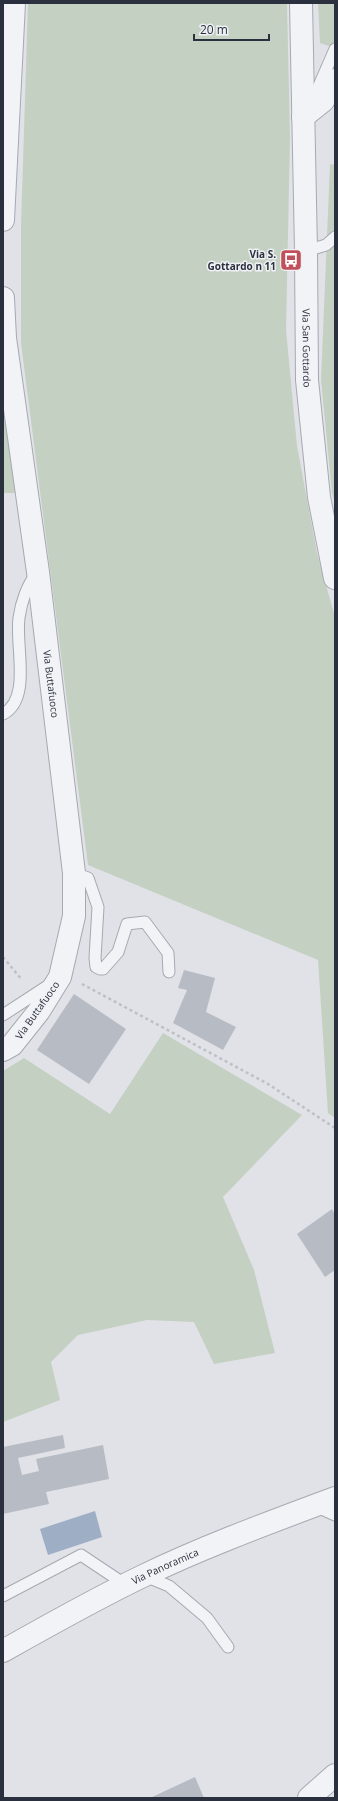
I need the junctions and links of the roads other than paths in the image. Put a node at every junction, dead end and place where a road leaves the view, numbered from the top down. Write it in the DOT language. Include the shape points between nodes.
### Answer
graph roads {
  1 [pos="14,3"];
  2 [pos="301,3"];
  3 [pos="335,49"];
  4 [pos="335,80"];
  5 [pos="303,110"];
  6 [pos="3,220"];
  7 [pos="335,237"];
  8 [pos="306,252"];
  9 [pos="3,298"];
  10 [pos="38,572"];
  11 [pos="335,578"];
  12 [pos="3,714"];
  13 [pos="74,873"];
  14 [pos="169,972"];
  15 [pos="60,977"];
  16 [pos="3,1015"];
  17 [pos="3,1050"];
  18 [pos="335,1498"];
  19 [pos="314,1506"];
  20 [pos="335,1515"];
  21 [pos="135,1580"];
  22 [pos="3,1596"];
  23 [pos="228,1646"];
  24 [pos="3,1651"];
  1 -- 6 [label="street"];
  2 -- 5 [label="street, Via San Gottardo"];
  3 -- 5 [label="lane" via="318,88"];
  4 -- 5 [label="street" via="323,101"];
  5 -- 8 [label="street, Via San Gottardo"];
  7 -- 8 [label="lane" via="326,245"];
  8 -- 11 [label="street, Via San Gottardo" via="307,380 319,497"];
  9 -- 10 [label="street, Via Buttafuoco" via="5,338"];
  10 -- 12 [label="lane" via="29,583 19,618 20,685 16,701 10,710"];
  10 -- 13 [label="street, Via Buttafuoco"];
  13 -- 14 [label="lane" via="88,878 98,907 96,967 104,969 118,952 127,924 145,922 168,953"];
  13 -- 15 [label="street, Via Buttafuoco" via="74,916"];
  15 -- 16 [label="lane"];
  15 -- 17 [label="street, Via Buttafuoco" via="39,1011 12,1045"];
  18 -- 19 [label="street, Via Panoramica"];
  19 -- 20 [label="lane"];
  19 -- 21 [label="street, Via Panoramica" via="253,1529"];
  21 -- 22 [label="lane" via="81,1555"];
  21 -- 23 [label="lane" via="169,1586 207,1618"];
  21 -- 24 [label="street, Via Panoramica" via="71,1612"];
}
